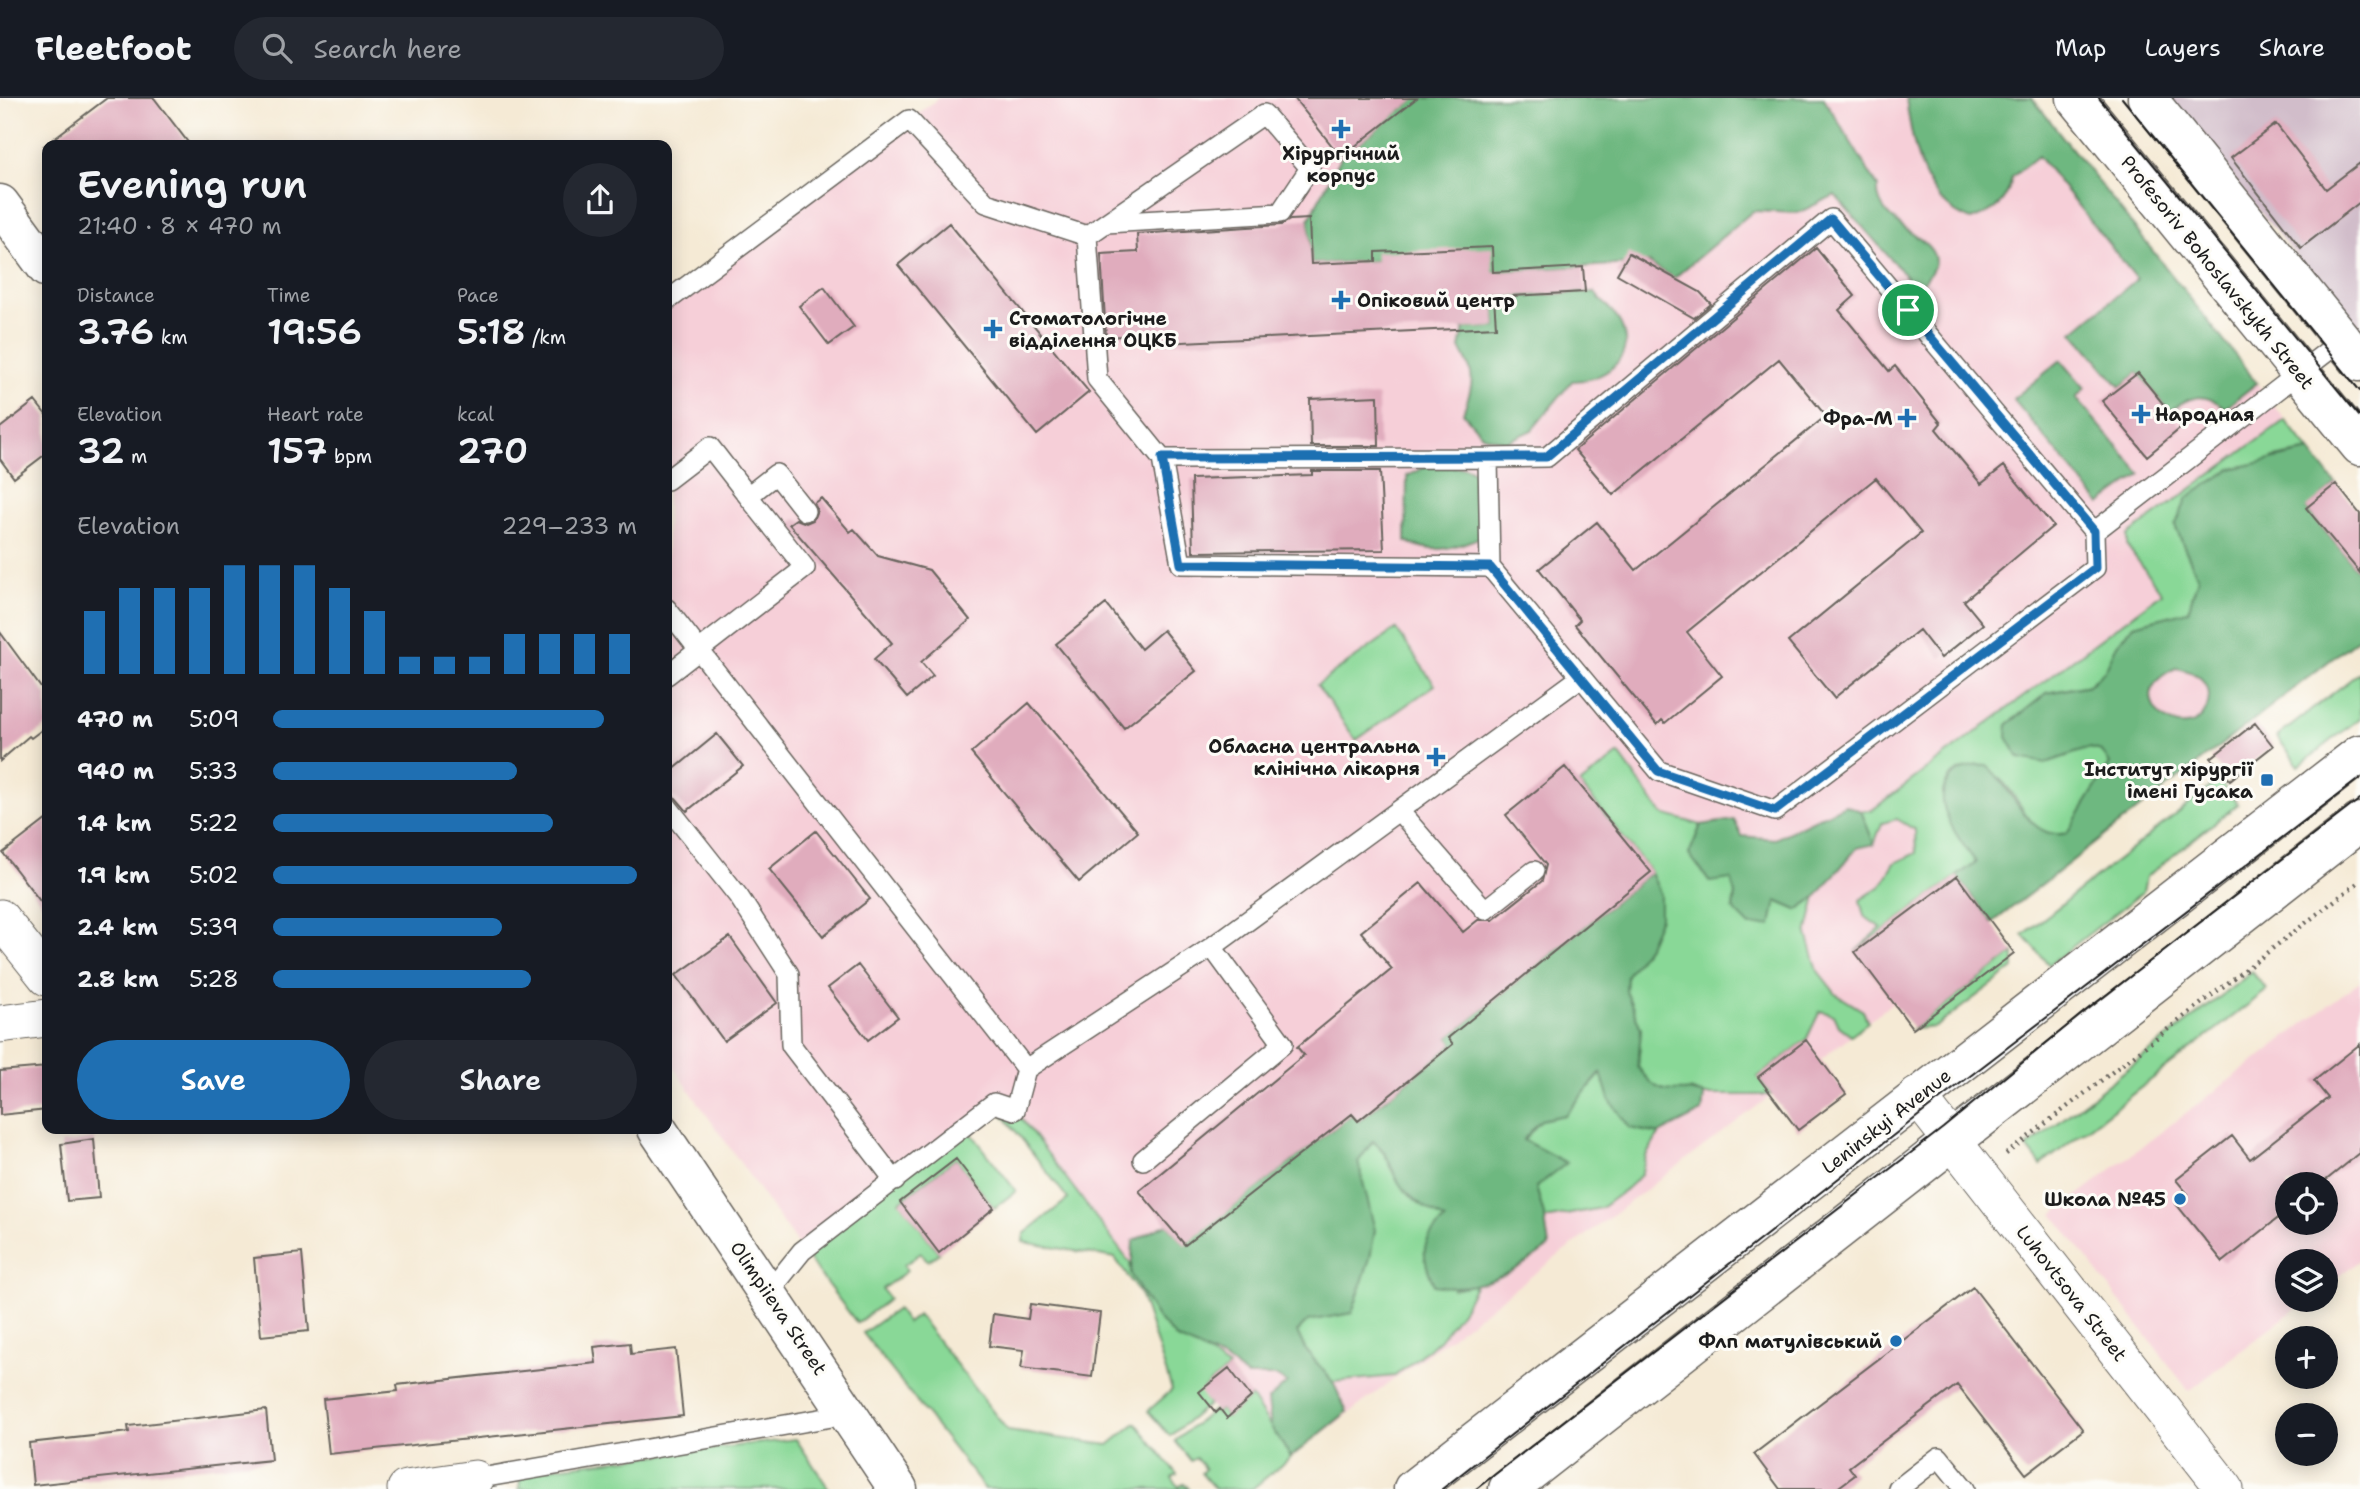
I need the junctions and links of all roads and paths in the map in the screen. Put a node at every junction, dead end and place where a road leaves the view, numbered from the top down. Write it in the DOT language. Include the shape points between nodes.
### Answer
graph roads {
  1 [pos="2077,98"];
  2 [pos="2147,98"];
  3 [pos="0,204"];
  4 [pos="1106,223"];
  5 [pos="1087,236"];
  6 [pos="42,261"];
  7 [pos="672,297"];
  8 [pos="2351,351"];
  9 [pos="2299,373"];
  10 [pos="2360,446"];
  11 [pos="1162,458"];
  12 [pos="1488,458"];
  13 [pos="672,476"];
  14 [pos="748,496"];
  15 [pos="805,511"];
  16 [pos="2094,531"];
  17 [pos="1490,567"];
  18 [pos="672,615"];
  19 [pos="699,650"];
  20 [pos="672,671"];
  21 [pos="1580,678"];
  22 [pos="2360,754"];
  23 [pos="1399,811"];
  24 [pos="672,812"];
  25 [pos="2360,822"];
  26 [pos="1534,871"];
  27 [pos="2360,881"];
  28 [pos="0,918"];
  29 [pos="1212,947"];
  30 [pos="42,971"];
  31 [pos="42,1019"];
  32 [pos="0,1024"];
  33 [pos="1026,1069"];
  34 [pos="1917,1097"];
  35 [pos="660,1134"];
  36 [pos="1952,1141"];
  37 [pos="1143,1160"];
  38 [pos="1979,1175"];
  39 [pos="895,1181"];
  40 [pos="769,1292"];
  41 [pos="849,1414"];
  42 [pos="475,1479"];
  43 [pos="406,1489"];
  44 [pos="898,1489"];
  45 [pos="1413,1489"];
  46 [pos="1508,1489"];
  47 [pos="1898,1489"];
  48 [pos="1965,1489"];
  49 [pos="2225,1489"];
  1 -- 9 [label="main road, Profesoriv Bohoslavskykh Street"];
  2 -- 8 [label="main road"];
  3 -- 6 [label="main road"];
  4 -- 4 [label="lane" via="1264,114 1310,168 1280,212"];
  4 -- 5 [label="lane"];
  5 -- 7 [label="lane" via="986,204 909,120"];
  5 -- 11 [label="lane" via="1097,379"];
  8 -- 9 [label="lane"];
  9 -- 10 [label="main road, Profesoriv Bohoslavskykh Street"];
  9 -- 16 [label="lane"];
  11 -- 12 [label="lane"];
  11 -- 17 [label="lane" via="1181,564"];
  12 -- 16 [label="lane" via="1546,457 1831,219"];
  12 -- 17 [label="lane"];
  13 -- 14 [label="lane" via="710,447"];
  14 -- 15 [label="lane" via="776,474"];
  14 -- 19 [label="lane" via="805,568"];
  16 -- 21 [label="lane" via="2095,568 1775,811 1658,771"];
  17 -- 21 [label="lane"];
  18 -- 19 [label="lane"];
  19 -- 20 [label="lane"];
  19 -- 33 [label="lane"];
  21 -- 23 [label="lane"];
  22 -- 34 [label="main road, Leninskyi Avenue"];
  23 -- 26 [label="lane" via="1485,910"];
  23 -- 29 [label="lane"];
  24 -- 39 [label="lane" via="738,897 789,974 791,1045"];
  25 -- 36 [label="main road"];
  27 -- 38 [label="path"];
  28 -- 30 [label="street"];
  29 -- 33 [label="lane"];
  29 -- 37 [label="lane" via="1283,1044"];
  31 -- 32 [label="street"];
  33 -- 39 [label="lane" via="1015,1110 994,1103"];
  34 -- 36 [label="street, Luhovtsova Street"];
  34 -- 45 [label="main road, Leninskyi Avenue"];
  35 -- 40 [label="main road, Olimpiieva Street"];
  36 -- 38 [label="street, Luhovtsova Street"];
  36 -- 46 [label="main road"];
  38 -- 49 [label="street, Luhovtsova Street"];
  39 -- 40 [label="lane" via="802,1251"];
  40 -- 41 [label="main road, Olimpiieva Street"];
  41 -- 42 [label="lane"];
  41 -- 44 [label="main road, Olimpiieva Street"];
  42 -- 43 [label="street"];
  47 -- 48 [label="lane" via="1939,1457"];
}
